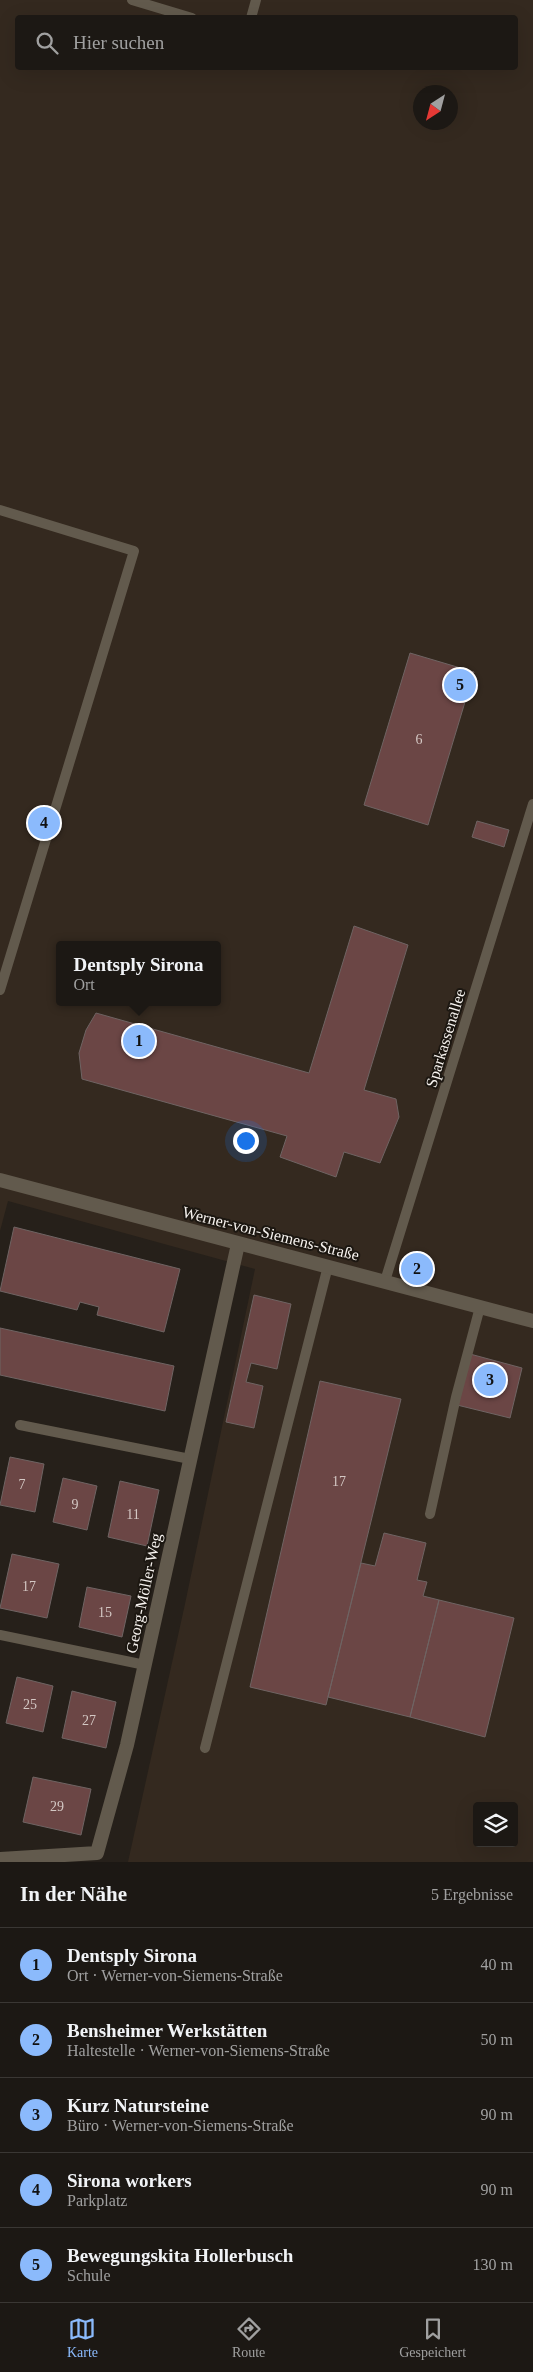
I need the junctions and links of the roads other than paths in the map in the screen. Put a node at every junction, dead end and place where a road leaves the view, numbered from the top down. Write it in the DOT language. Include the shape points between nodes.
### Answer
graph roads {
  1 [pos="132,0"];
  2 [pos="256,0"];
  3 [pos="182,15"];
  4 [pos="252,15"];
  5 [pos="0,510"];
  6 [pos="533,804"];
  7 [pos="0,990"];
  8 [pos="0,1180"];
  9 [pos="238,1244"];
  10 [pos="328,1266"];
  11 [pos="385,1281"];
  12 [pos="480,1307"];
  13 [pos="533,1321"];
  14 [pos="20,1425"];
  15 [pos="190,1459"];
  16 [pos="430,1514"];
  17 [pos="0,1635"];
  18 [pos="145,1665"];
  19 [pos="206,1748"];
  20 [pos="0,1859"];
  1 -- 3 [label="lane"];
  2 -- 4 [label="lane"];
  5 -- 7 [label="lane" via="134,551"];
  6 -- 11 [label="lane, Sparkassenallee"];
  8 -- 9 [label="street, Werner-von-Siemens-Straße"];
  9 -- 10 [label="street, Werner-von-Siemens-Straße"];
  9 -- 15 [label="street, Georg-Möller-Weg"];
  10 -- 11 [label="street, Werner-von-Siemens-Straße"];
  10 -- 19 [label="lane"];
  11 -- 12 [label="street, Werner-von-Siemens-Straße"];
  12 -- 13 [label="street, Werner-von-Siemens-Straße"];
  12 -- 16 [label="lane"];
  14 -- 15 [label="lane"];
  15 -- 18 [label="street, Georg-Möller-Weg"];
  17 -- 18 [label="lane"];
  18 -- 20 [label="street, Georg-Möller-Weg" via="97,1853"];
}
